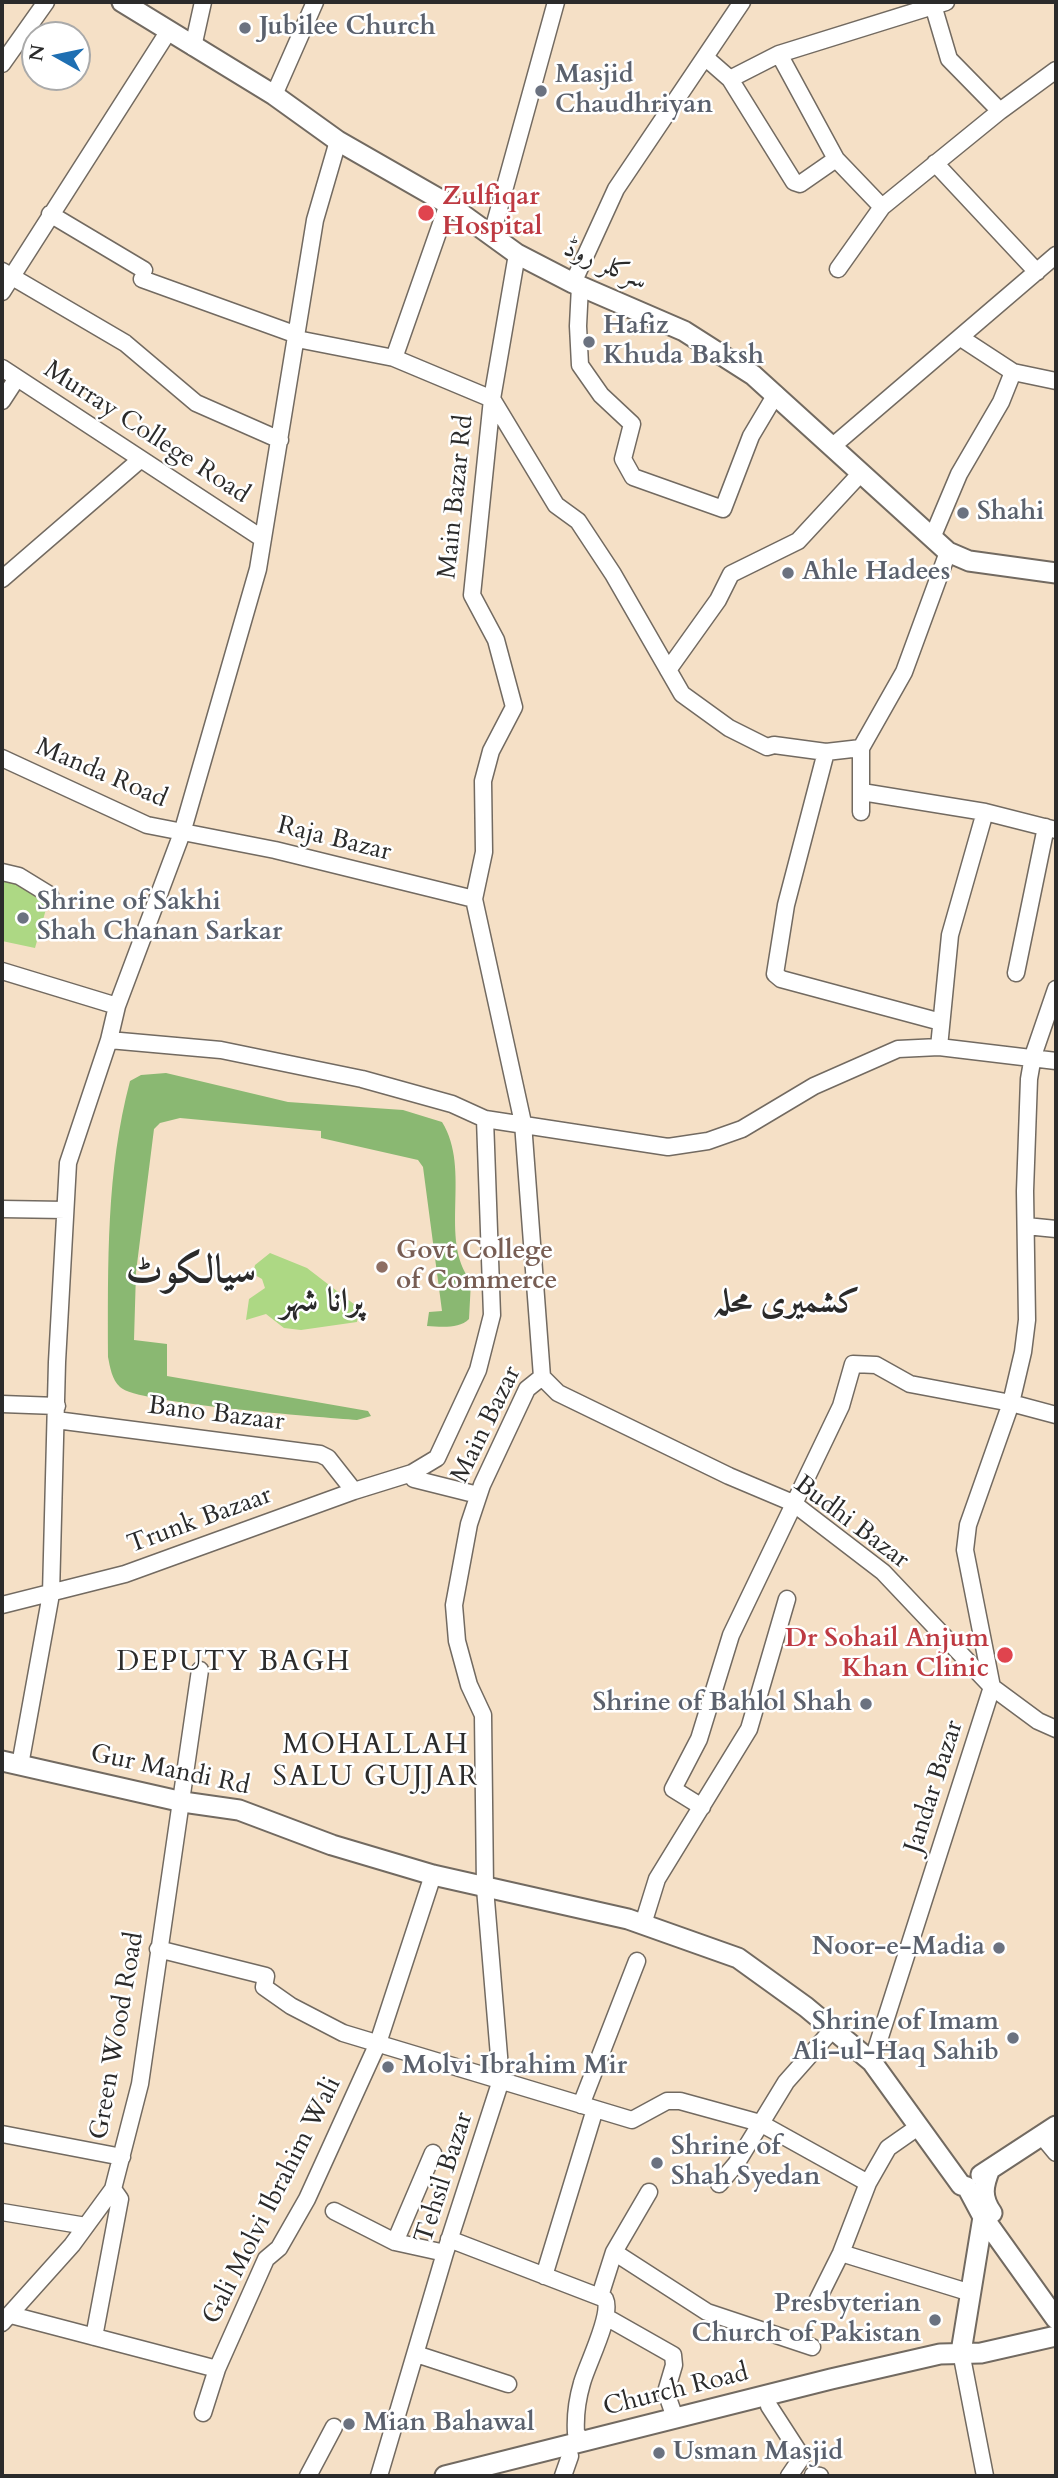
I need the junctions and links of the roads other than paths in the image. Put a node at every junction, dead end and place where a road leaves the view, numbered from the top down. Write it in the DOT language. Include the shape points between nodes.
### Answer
graph roads {
  1 [pos="46,2"];
  2 [pos="122,2"];
  3 [pos="203,2"];
  4 [pos="315,2"];
  5 [pos="556,2"];
  6 [pos="742,2"];
  7 [pos="939,4"];
  8 [pos="168,32"];
  9 [pos="193,47"];
  10 [pos="779,54"];
  11 [pos="706,58"];
  12 [pos="2,64"];
  13 [pos="1056,70"];
  14 [pos="730,79"];
  15 [pos="274,95"];
  16 [pos="1000,111"];
  17 [pos="338,141"];
  18 [pos="836,159"];
  19 [pos="935,163"];
  20 [pos="448,204"];
  21 [pos="881,207"];
  22 [pos="50,214"];
  23 [pos="492,234"];
  24 [pos="517,254"];
  25 [pos="1056,255"];
  26 [pos="838,269"];
  27 [pos="1037,272"];
  28 [pos="6,273"];
  29 [pos="577,284"];
  30 [pos="2,292"];
  31 [pos="297,337"];
  32 [pos="961,338"];
  33 [pos="394,358"];
  34 [pos="2,368"];
  35 [pos="1013,372"];
  36 [pos="17,378"];
  37 [pos="1056,381"];
  38 [pos="776,394"];
  39 [pos="492,399"];
  40 [pos="2,401"];
  41 [pos="280,440"];
  42 [pos="834,445"];
  43 [pos="141,459"];
  44 [pos="860,474"];
  45 [pos="932,538"];
  46 [pos="263,539"];
  47 [pos="948,552"];
  48 [pos="1056,573"];
  49 [pos="2,579"];
  50 [pos="668,670"];
  51 [pos="861,748"];
  52 [pos="826,752"];
  53 [pos="2,758"];
  54 [pos="862,792"];
  55 [pos="861,812"];
  56 [pos="985,812"];
  57 [pos="1051,828"];
  58 [pos="182,832"];
  59 [pos="2,872"];
  60 [pos="50,895"];
  61 [pos="474,899"];
  62 [pos="2,971"];
  63 [pos="1016,972"];
  64 [pos="1056,989"];
  65 [pos="117,1006"];
  66 [pos="941,1023"];
  67 [pos="109,1040"];
  68 [pos="939,1047"];
  69 [pos="1033,1056"];
  70 [pos="1056,1061"];
  71 [pos="485,1119"];
  72 [pos="523,1123"];
  73 [pos="2,1209"];
  74 [pos="65,1210"];
  75 [pos="1026,1226"];
  76 [pos="1056,1229"];
  77 [pos="542,1377"];
  78 [pos="1011,1403"];
  79 [pos="2,1404"];
  80 [pos="56,1413"];
  81 [pos="1056,1415"];
  82 [pos="412,1473"];
  83 [pos="354,1490"];
  84 [pos="478,1495"];
  85 [pos="793,1503"];
  86 [pos="51,1594"];
  87 [pos="787,1599"];
  88 [pos="2,1605"];
  89 [pos="200,1670"];
  90 [pos="992,1687"];
  91 [pos="1056,1729"];
  92 [pos="11,1763"];
  93 [pos="183,1802"];
  94 [pos="702,1807"];
  95 [pos="433,1875"];
  96 [pos="485,1888"];
  97 [pos="643,1924"];
  98 [pos="158,1948"];
  99 [pos="637,1961"];
  100 [pos="833,2029"];
  101 [pos="379,2043"];
  102 [pos="872,2062"];
  103 [pos="501,2080"];
  104 [pos="588,2107"];
  105 [pos="760,2123"];
  106 [pos="918,2127"];
  107 [pos="1049,2131"];
  108 [pos="2,2134"];
  109 [pos="433,2153"];
  110 [pos="1056,2153"];
  111 [pos="122,2157"];
  112 [pos="990,2169"];
  113 [pos="869,2183"];
  114 [pos="719,2184"];
  115 [pos="967,2187"];
  116 [pos="113,2189"];
  117 [pos="649,2192"];
  118 [pos="334,2211"];
  119 [pos="2,2212"];
  120 [pos="983,2217"];
  121 [pos="86,2226"];
  122 [pos="395,2242"];
  123 [pos="447,2246"];
  124 [pos="614,2252"];
  125 [pos="841,2253"];
  126 [pos="544,2276"];
  127 [pos="971,2292"];
  128 [pos="600,2295"];
  129 [pos="816,2303"];
  130 [pos="1056,2304"];
  131 [pos="606,2317"];
  132 [pos="6,2319"];
  133 [pos="1056,2319"];
  134 [pos="1056,2336"];
  135 [pos="94,2337"];
  136 [pos="812,2347"];
  137 [pos="961,2352"];
  138 [pos="416,2354"];
  139 [pos="217,2369"];
  140 [pos="508,2384"];
  141 [pos="769,2406"];
  142 [pos="203,2413"];
  143 [pos="675,2418"];
  144 [pos="334,2427"];
  145 [pos="583,2441"];
  146 [pos="570,2456"];
  147 [pos="308,2476"];
  148 [pos="379,2476"];
  149 [pos="445,2476"];
  150 [pos="496,2476"];
  151 [pos="563,2476"];
  152 [pos="789,2476"];
  153 [pos="985,2476"];
  1 -- 12 [label="street"];
  2 -- 8 [label="main road, سرکلر روڈ"];
  3 -- 9 [label="street"];
  4 -- 15 [label="street"];
  5 -- 23 [label="street"];
  6 -- 11 [label="street"];
  7 -- 10 [label="street"];
  7 -- 16 [label="street" via="949,59"];
  8 -- 9 [label="main road, سرکلر روڈ"];
  8 -- 22 [label="street"];
  9 -- 15 [label="main road, سرکلر روڈ"];
  10 -- 14 [label="street"];
  10 -- 18 [label="street"];
  11 -- 14 [label="street"];
  11 -- 29 [label="street" via="616,189"];
  13 -- 16 [label="street"];
  14 -- 18 [label="street" via="794,182 800,184"];
  15 -- 17 [label="main road, سرکلر روڈ"];
  16 -- 19 [label="street"];
  17 -- 20 [label="main road, سرکلر روڈ"];
  17 -- 31 [label="street" via="315,220"];
  18 -- 21 [label="street"];
  19 -- 21 [label="street"];
  19 -- 27 [label="street"];
  20 -- 23 [label="main road, سرکلر روڈ"];
  20 -- 33 [label="street"];
  21 -- 26 [label="street"];
  22 -- 28 [label="street"];
  22 -- 31 [label="street" via="143,274"];
  23 -- 24 [label="main road, سرکلر روڈ"];
  24 -- 29 [label="main road, سرکلر روڈ"];
  24 -- 39 [label="street, Main Bazar Rd"];
  25 -- 27 [label="street"];
  27 -- 32 [label="street"];
  28 -- 30 [label="street"];
  28 -- 41 [label="street" via="125,343 196,403"];
  29 -- 38 [label="main road, سرکلر روڈ" via="684,331 753,374"];
  29 -- 38 [label="street" via="580,365 601,395 632,424 623,459 633,477 723,509 751,436"];
  31 -- 33 [label="street"];
  31 -- 41 [label="street"];
  32 -- 35 [label="street"];
  32 -- 42 [label="street"];
  33 -- 39 [label="street"];
  34 -- 36 [label="street, Murray College Road"];
  35 -- 37 [label="street"];
  35 -- 45 [label="street" via="959,474"];
  36 -- 40 [label="street"];
  36 -- 43 [label="street, Murray College Road"];
  38 -- 42 [label="main road, سرکلر روڈ"];
  39 -- 50 [label="street" via="556,505 578,521 613,574"];
  39 -- 61 [label="street, Main Bazar Rd" via="472,595 496,640 514,707 491,751 484,781 484,852"];
  41 -- 46 [label="street"];
  42 -- 44 [label="main road, سرکلر روڈ"];
  43 -- 46 [label="street, Murray College Road"];
  43 -- 49 [label="street"];
  44 -- 45 [label="main road, سرکلر روڈ"];
  44 -- 50 [label="street" via="798,541 731,574"];
  45 -- 47 [label="main road, سرکلر روڈ"];
  46 -- 58 [label="street"];
  47 -- 48 [label="main road, سرکلر روڈ" via="970,561"];
  47 -- 51 [label="street" via="904,672"];
  50 -- 52 [label="street" via="682,694 729,728 767,747"];
  51 -- 52 [label="street"];
  51 -- 54 [label="street"];
  52 -- 66 [label="street" via="786,905 775,974"];
  53 -- 58 [label="street, Manda Road" via="147,825"];
  54 -- 55 [label="street"];
  54 -- 56 [label="street"];
  56 -- 57 [label="street"];
  56 -- 66 [label="street" via="950,935"];
  57 -- 63 [label="street"];
  58 -- 61 [label="street, Raja Bazar" via="275,849"];
  58 -- 65 [label="street"];
  59 -- 60 [label="street" via="19,876"];
  61 -- 72 [label="street, Main Bazar"];
  62 -- 65 [label="street"];
  64 -- 69 [label="street, Jandar Bazar"];
  65 -- 67 [label="street"];
  66 -- 68 [label="street"];
  67 -- 71 [label="street" via="221,1050 336,1074 452,1104"];
  67 -- 74 [label="street" via="68,1163"];
  68 -- 69 [label="street"];
  68 -- 72 [label="street" via="898,1049 874,1058 785,1101 742,1129 708,1141 668,1147"];
  69 -- 70 [label="street"];
  69 -- 75 [label="street, Jandar Bazar" via="1027,1108"];
  71 -- 72 [label="street"];
  71 -- 82 [label="street, Trunk Bazaar" via="492,1315 478,1370 445,1445 437,1458"];
  72 -- 77 [label="street, Main Bazar"];
  73 -- 74 [label="street"];
  74 -- 80 [label="street"];
  75 -- 76 [label="street"];
  75 -- 78 [label="street, Jandar Bazar" via="1027,1320"];
  77 -- 84 [label="street, Main Bazar" via="527,1389"];
  77 -- 85 [label="street, Budhi Bazar" via="558,1393"];
  78 -- 81 [label="street"];
  78 -- 85 [label="street" via="910,1384 876,1365 853,1364 841,1406"];
  78 -- 90 [label="street, Jandar Bazar" via="968,1525 965,1550"];
  79 -- 80 [label="street, Bano Bazaar"];
  80 -- 83 [label="street, Bano Bazaar" via="320,1454"];
  80 -- 86 [label="street"];
  82 -- 83 [label="street, Trunk Bazaar"];
  82 -- 84 [label="street" via="414,1479"];
  83 -- 86 [label="street, Trunk Bazaar" via="125,1574"];
  84 -- 96 [label="street, Main Bazar" via="454,1605 457,1641 483,1715"];
  85 -- 90 [label="street, Budhi Bazar" via="883,1572"];
  85 -- 94 [label="street" via="731,1635 699,1739 673,1789"];
  86 -- 88 [label="street, Trunk Bazaar"];
  86 -- 92 [label="street"];
  87 -- 94 [label="street" via="749,1729"];
  89 -- 93 [label="street, Green Wood Road"];
  90 -- 91 [label="street, Budhi Bazar"];
  90 -- 102 [label="street, Jandar Bazar"];
  92 -- 93 [label="main road, Gur Mandi Rd"];
  93 -- 95 [label="main road, Gur Mandi Rd" via="239,1811"];
  93 -- 98 [label="street, Green Wood Road"];
  94 -- 97 [label="street" via="657,1878"];
  95 -- 96 [label="main road, Gur Mandi Rd"];
  95 -- 101 [label="street, Gali Molvi Ibrahim Wali"];
  96 -- 97 [label="main road, Gur Mandi Rd"];
  96 -- 103 [label="street, Tehsil Bazar"];
  97 -- 100 [label="main road, Gur Mandi Rd" via="738,1958"];
  98 -- 101 [label="street" via="266,1976 264,1987 291,2006 343,2033"];
  98 -- 111 [label="street, Green Wood Road" via="140,2084"];
  99 -- 104 [label="street"];
  100 -- 102 [label="main road, Gur Mandi Rd"];
  100 -- 105 [label="street" via="786,2082"];
  101 -- 103 [label="street"];
  101 -- 139 [label="street, Gali Molvi Ibrahim Wali" via="307,2199 279,2248 266,2259"];
  102 -- 106 [label="main road, Gur Mandi Rd"];
  103 -- 104 [label="street"];
  103 -- 123 [label="street, Tehsil Bazar"];
  104 -- 105 [label="street" via="632,2120 667,2101 680,2101"];
  104 -- 126 [label="street"];
  105 -- 113 [label="street"];
  105 -- 114 [label="street"];
  106 -- 113 [label="street" via="888,2148"];
  106 -- 115 [label="main road, Gur Mandi Rd"];
  107 -- 110 [label="street"];
  107 -- 112 [label="main road"];
  108 -- 111 [label="street"];
  109 -- 122 [label="street"];
  111 -- 116 [label="street, Green Wood Road"];
  112 -- 115 [label="main road"];
  112 -- 130 [label="main road" via="984,2202"];
  113 -- 125 [label="street"];
  115 -- 120 [label="main road, Gur Mandi Rd"];
  116 -- 121 [label="street, Green Wood Road"];
  116 -- 135 [label="street" via="120,2199"];
  117 -- 124 [label="street"];
  118 -- 122 [label="street"];
  119 -- 121 [label="street"];
  120 -- 127 [label="main road"];
  120 -- 133 [label="main road, Gur Mandi Rd"];
  121 -- 132 [label="street, Green Wood Road"];
  122 -- 123 [label="street"];
  123 -- 126 [label="street"];
  123 -- 138 [label="street, Tehsil Bazar"];
  124 -- 128 [label="street"];
  124 -- 136 [label="street" via="707,2312"];
  125 -- 127 [label="street"];
  125 -- 129 [label="street"];
  126 -- 128 [label="street"];
  127 -- 137 [label="main road"];
  128 -- 131 [label="street" via="608,2303"];
  131 -- 143 [label="street" via="673,2355 666,2392"];
  131 -- 145 [label="street" via="577,2408 576,2433"];
  132 -- 135 [label="street"];
  134 -- 137 [label="main road, Church Road" via="981,2353"];
  135 -- 139 [label="street"];
  137 -- 141 [label="main road, Church Road" via="928,2371"];
  137 -- 143 [label="main road, Church Road"];
  137 -- 153 [label="street"];
  138 -- 140 [label="street"];
  138 -- 148 [label="street, Tehsil Bazar"];
  139 -- 142 [label="street, Gali Molvi Ibrahim Wali"];
  141 -- 146 [label="main road, Church Road"];
  141 -- 152 [label="street" via="802,2457"];
  143 -- 145 [label="main road, Church Road"];
  144 -- 147 [label="street"];
  145 -- 149 [label="main road, Church Road"];
  146 -- 150 [label="main road, Church Road"];
  146 -- 151 [label="street"];
}
